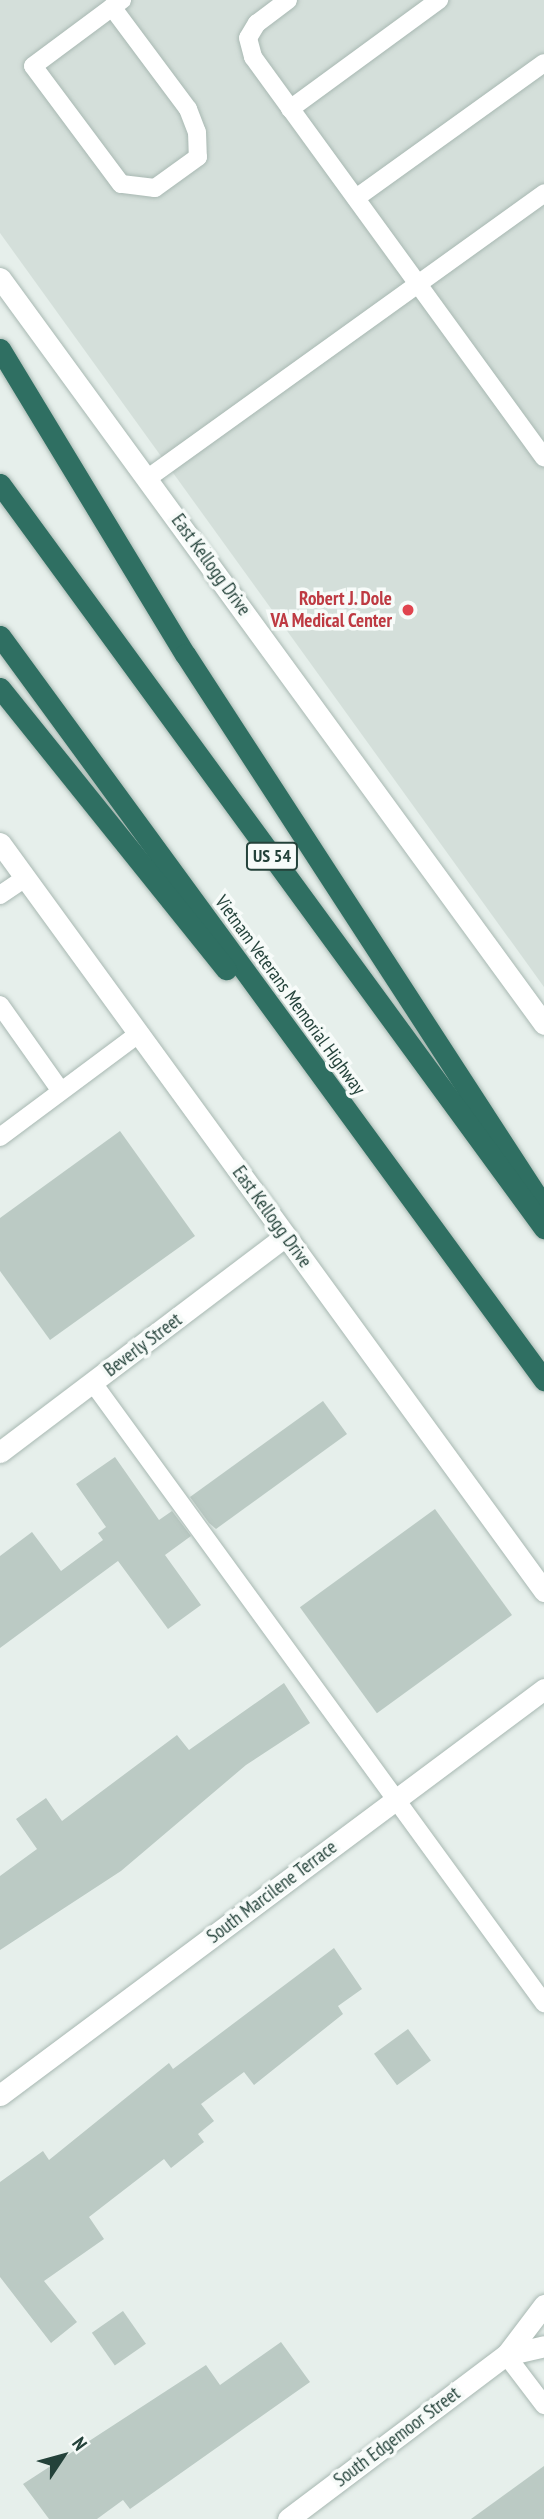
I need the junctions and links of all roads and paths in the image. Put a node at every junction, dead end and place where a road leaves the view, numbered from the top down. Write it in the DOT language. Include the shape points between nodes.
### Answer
graph roads {
  1 [pos="288,0"];
  2 [pos="439,0"];
  3 [pos="117,4"];
  4 [pos="544,63"];
  5 [pos="290,108"];
  6 [pos="544,193"];
  7 [pos="356,198"];
  8 [pos="0,278"];
  9 [pos="418,284"];
  10 [pos="0,349"];
  11 [pos="544,458"];
  12 [pos="148,478"];
  13 [pos="0,484"];
  14 [pos="0,636"];
  15 [pos="0,688"];
  16 [pos="0,843"];
  17 [pos="25,877"];
  18 [pos="0,895"];
  19 [pos="0,1005"];
  20 [pos="544,1024"];
  21 [pos="138,1034"];
  22 [pos="61,1091"];
  23 [pos="0,1137"];
  24 [pos="401,1185"];
  25 [pos="544,1207"];
  26 [pos="544,1228"];
  27 [pos="286,1236"];
  28 [pos="544,1380"];
  29 [pos="93,1383"];
  30 [pos="3,1443"];
  31 [pos="544,1591"];
  32 [pos="544,1689"];
  33 [pos="399,1798"];
  34 [pos="544,2003"];
  35 [pos="0,2095"];
  36 [pos="544,2305"];
  37 [pos="544,2346"];
  38 [pos="506,2356"];
  39 [pos="544,2405"];
  40 [pos="288,2519"];
  1 -- 5 [label="lane" via="257,23 248,38 253,57"];
  2 -- 5 [label="lane"];
  3 -- 3 [label="lane" via="188,109 197,132 198,157 155,188 121,184 33,66"];
  4 -- 7 [label="lane"];
  5 -- 7 [label="lane"];
  6 -- 9 [label="lane"];
  7 -- 9 [label="lane"];
  8 -- 12 [label="main road, East Kellogg Drive"];
  9 -- 11 [label="lane"];
  9 -- 12 [label="lane"];
  10 -- 25 [label="highway" via="186,654"];
  12 -- 20 [label="main road, East Kellogg Drive"];
  13 -- 26 [label="highway, US 54"];
  14 -- 24 [label="highway, Vietnam Veterans Memorial Highway"];
  15 -- 24 [label="highway"];
  16 -- 17 [label="main road, East Kellogg Drive"];
  17 -- 18 [label="lane"];
  17 -- 21 [label="main road, East Kellogg Drive"];
  19 -- 22 [label="lane"];
  21 -- 22 [label="lane"];
  21 -- 27 [label="main road, East Kellogg Drive"];
  22 -- 23 [label="lane"];
  24 -- 28 [label="highway, Vietnam Veterans Memorial Highway"];
  27 -- 29 [label="main road, Beverly Street"];
  27 -- 31 [label="main road, East Kellogg Drive"];
  29 -- 30 [label="main road, Beverly Street"];
  29 -- 33 [label="lane"];
  32 -- 33 [label="main road, South Marcilene Terrace"];
  33 -- 34 [label="lane"];
  33 -- 35 [label="main road, South Marcilene Terrace"];
  36 -- 38 [label="main road, South Edgemoor Street"];
  37 -- 38 [label="main road, South Edgemoor Street"];
  38 -- 39 [label="lane"];
  38 -- 40 [label="main road, South Edgemoor Street"];
}
